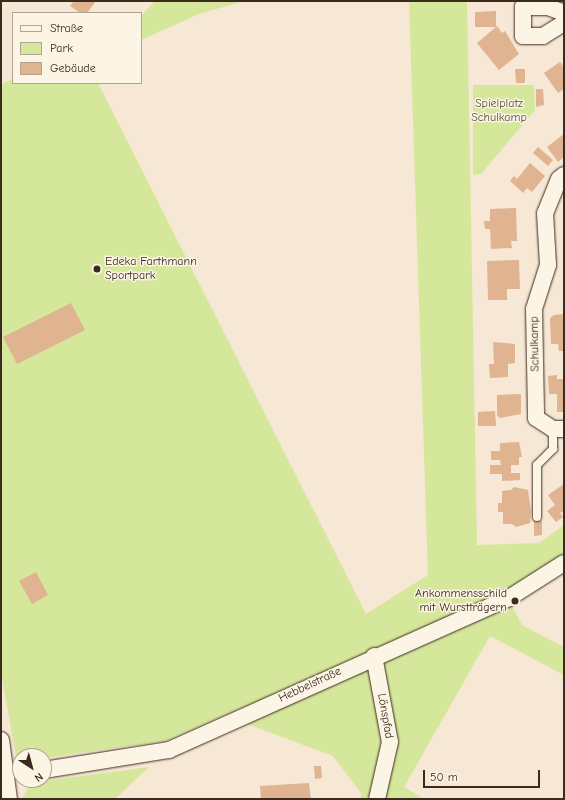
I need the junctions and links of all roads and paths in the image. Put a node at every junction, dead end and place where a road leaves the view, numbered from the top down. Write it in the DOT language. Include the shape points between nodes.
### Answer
graph roads {
  1 [pos="564,13"];
  2 [pos="564,23"];
  3 [pos="564,175"];
  4 [pos="559,429"];
  5 [pos="537,517"];
  6 [pos="564,563"];
  7 [pos="374,656"];
  8 [pos="1,740"];
  9 [pos="52,769"];
  10 [pos="9,776"];
  11 [pos="9,799"];
  12 [pos="377,799"];
  1 -- 2 [label="street" via="548,7 523,7 523,36 543,36"];
  3 -- 4 [label="street, Schulkamp" via="559,179 545,212 548,265 534,309 536,418"];
  4 -- 5 [label="lane" via="553,449 537,465"];
  6 -- 7 [label="street, Hebbelstraße" via="509,598"];
  7 -- 9 [label="street, Hebbelstraße" via="169,750"];
  7 -- 12 [label="street, Lönspfad" via="390,742"];
  8 -- 10 [label="street"];
  10 -- 11 [label="street"];
}
